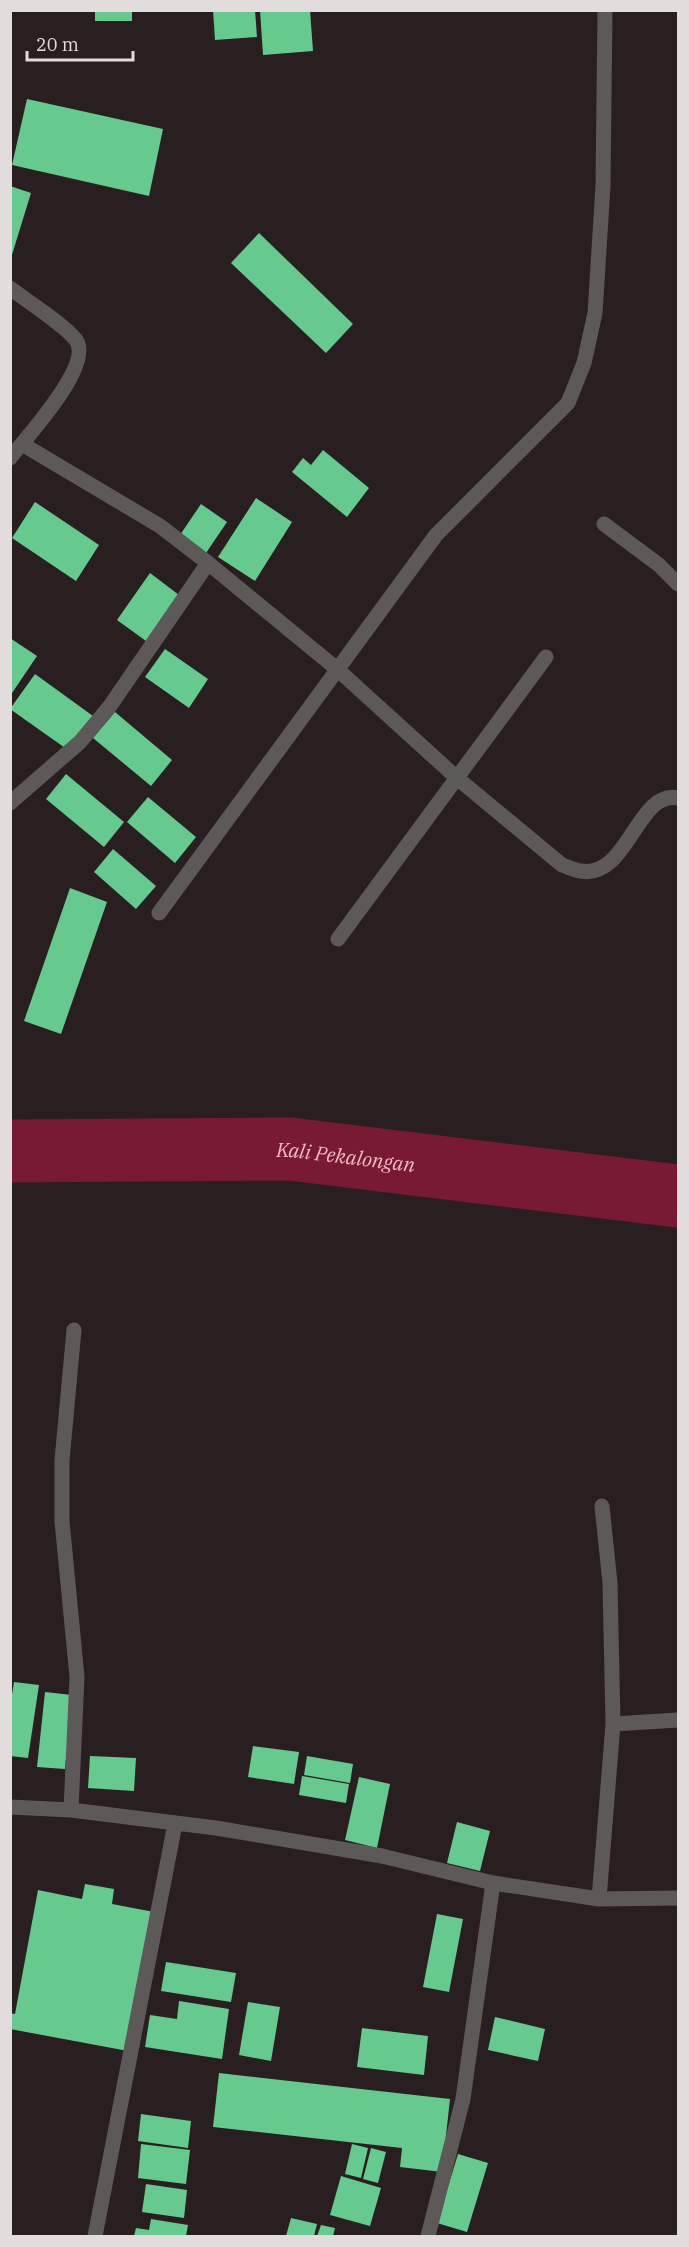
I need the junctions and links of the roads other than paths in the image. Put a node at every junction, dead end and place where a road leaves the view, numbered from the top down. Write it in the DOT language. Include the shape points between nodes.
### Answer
graph roads {
  1 [pos="605,10"];
  2 [pos="10,288"];
  3 [pos="22,444"];
  4 [pos="10,458"];
  5 [pos="604,524"];
  6 [pos="208,563"];
  7 [pos="678,584"];
  8 [pos="546,657"];
  9 [pos="337,669"];
  10 [pos="457,778"];
  11 [pos="678,798"];
  12 [pos="10,803"];
  13 [pos="159,913"];
  14 [pos="338,939"];
  15 [pos="74,1330"];
  16 [pos="602,1506"];
  17 [pos="678,1720"];
  18 [pos="613,1724"];
  19 [pos="10,1807"];
  20 [pos="72,1810"];
  21 [pos="175,1824"];
  22 [pos="493,1883"];
  23 [pos="678,1898"];
  24 [pos="599,1899"];
  25 [pos="94,2236"];
  26 [pos="428,2236"];
  1 -- 9 [label="street" via="603,186 596,313 584,363 568,403 436,535"];
  2 -- 3 [label="street" via="78,342 80,353 70,381"];
  3 -- 4 [label="street"];
  3 -- 6 [label="street" via="160,526"];
  5 -- 7 [label="street"];
  6 -- 9 [label="street"];
  6 -- 12 [label="street" via="110,706 80,742"];
  8 -- 10 [label="street"];
  9 -- 10 [label="street"];
  9 -- 13 [label="street"];
  10 -- 11 [label="street" via="562,865 581,872 600,870 616,856 656,802"];
  10 -- 14 [label="street"];
  15 -- 20 [label="street" via="62,1460 62,1521 77,1677"];
  16 -- 18 [label="street" via="610,1583"];
  17 -- 18 [label="street"];
  18 -- 24 [label="street"];
  19 -- 20 [label="street"];
  20 -- 21 [label="street"];
  21 -- 22 [label="street" via="382,1856"];
  21 -- 25 [label="street"];
  22 -- 24 [label="street"];
  22 -- 26 [label="street" via="463,2098"];
  23 -- 24 [label="street"];
}
